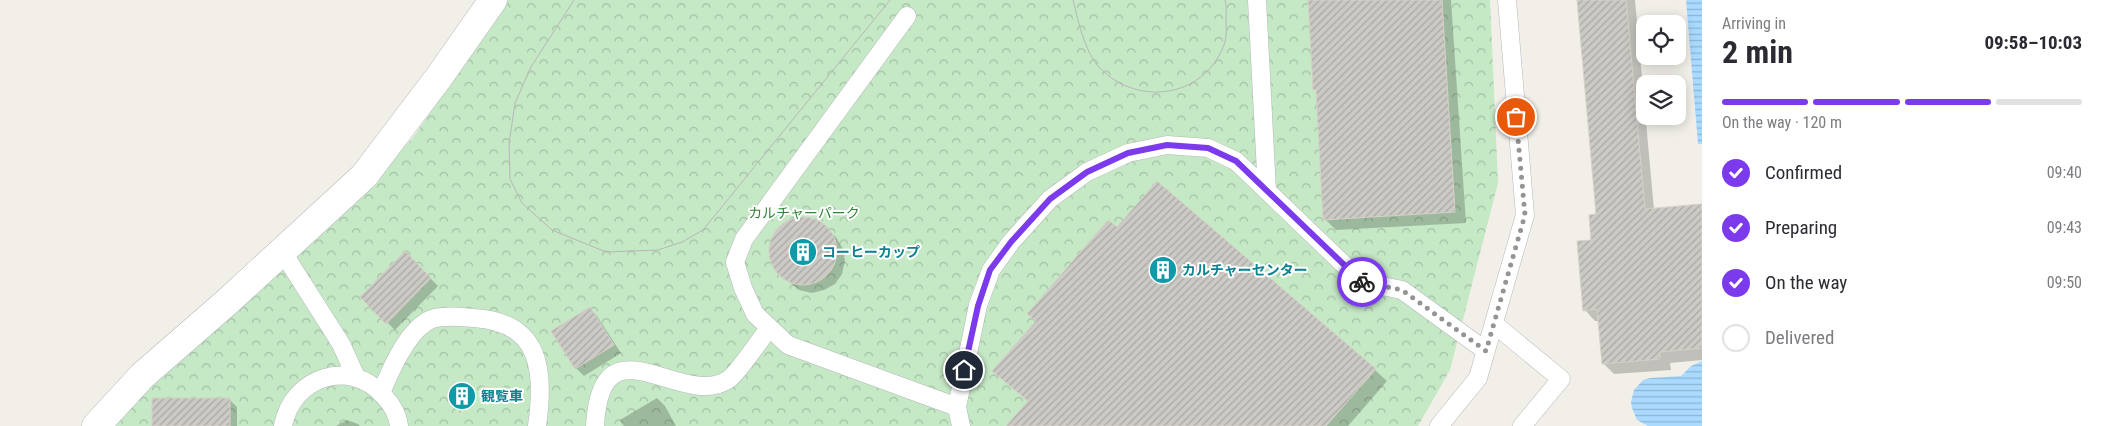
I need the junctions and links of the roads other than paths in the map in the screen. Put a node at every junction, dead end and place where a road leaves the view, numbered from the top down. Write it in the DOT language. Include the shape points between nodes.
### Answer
graph roads {
  1 [pos="493,0"];
  2 [pos="1257,0"];
  3 [pos="1506,0"];
  4 [pos="907,16"];
  5 [pos="1267,191"];
  6 [pos="282,251"];
  7 [pos="1494,324"];
  8 [pos="768,328"];
  9 [pos="1486,351"];
  10 [pos="356,377"];
  11 [pos="381,393"];
  12 [pos="957,407"];
  13 [pos="96,426"];
  14 [pos="283,426"];
  15 [pos="399,426"];
  16 [pos="537,426"];
  17 [pos="595,426"];
  18 [pos="961,426"];
  19 [pos="1439,426"];
  20 [pos="1522,426"];
  1 -- 6 [label="street" via="440,77 364,176"];
  2 -- 5 [label="lane"];
  3 -- 7 [label="lane" via="1525,215"];
  4 -- 8 [label="lane" via="738,251 735,262 743,288 755,314"];
  5 -- 9 [label="lane" via="1362,282 1402,290"];
  5 -- 12 [label="lane" via="1236,161 1208,148 1167,145 1128,153 1087,172 1050,199 990,270 978,306"];
  6 -- 10 [label="lane" via="341,344"];
  6 -- 13 [label="street" via="142,376"];
  7 -- 9 [label="lane"];
  7 -- 20 [label="lane" via="1561,379"];
  8 -- 12 [label="lane" via="788,345"];
  8 -- 17 [label="lane" via="729,379 713,385 685,383 643,371 613,375 604,383 600,393"];
  9 -- 19 [label="lane" via="1478,378"];
  10 -- 11 [label="lane"];
  10 -- 14 [label="lane" via="335,376 314,382 297,395 285,413"];
  11 -- 15 [label="lane" via="390,403"];
  11 -- 16 [label="lane" via="406,343 432,319 487,319 526,337 536,354 541,398"];
  12 -- 18 [label="lane"];
}
